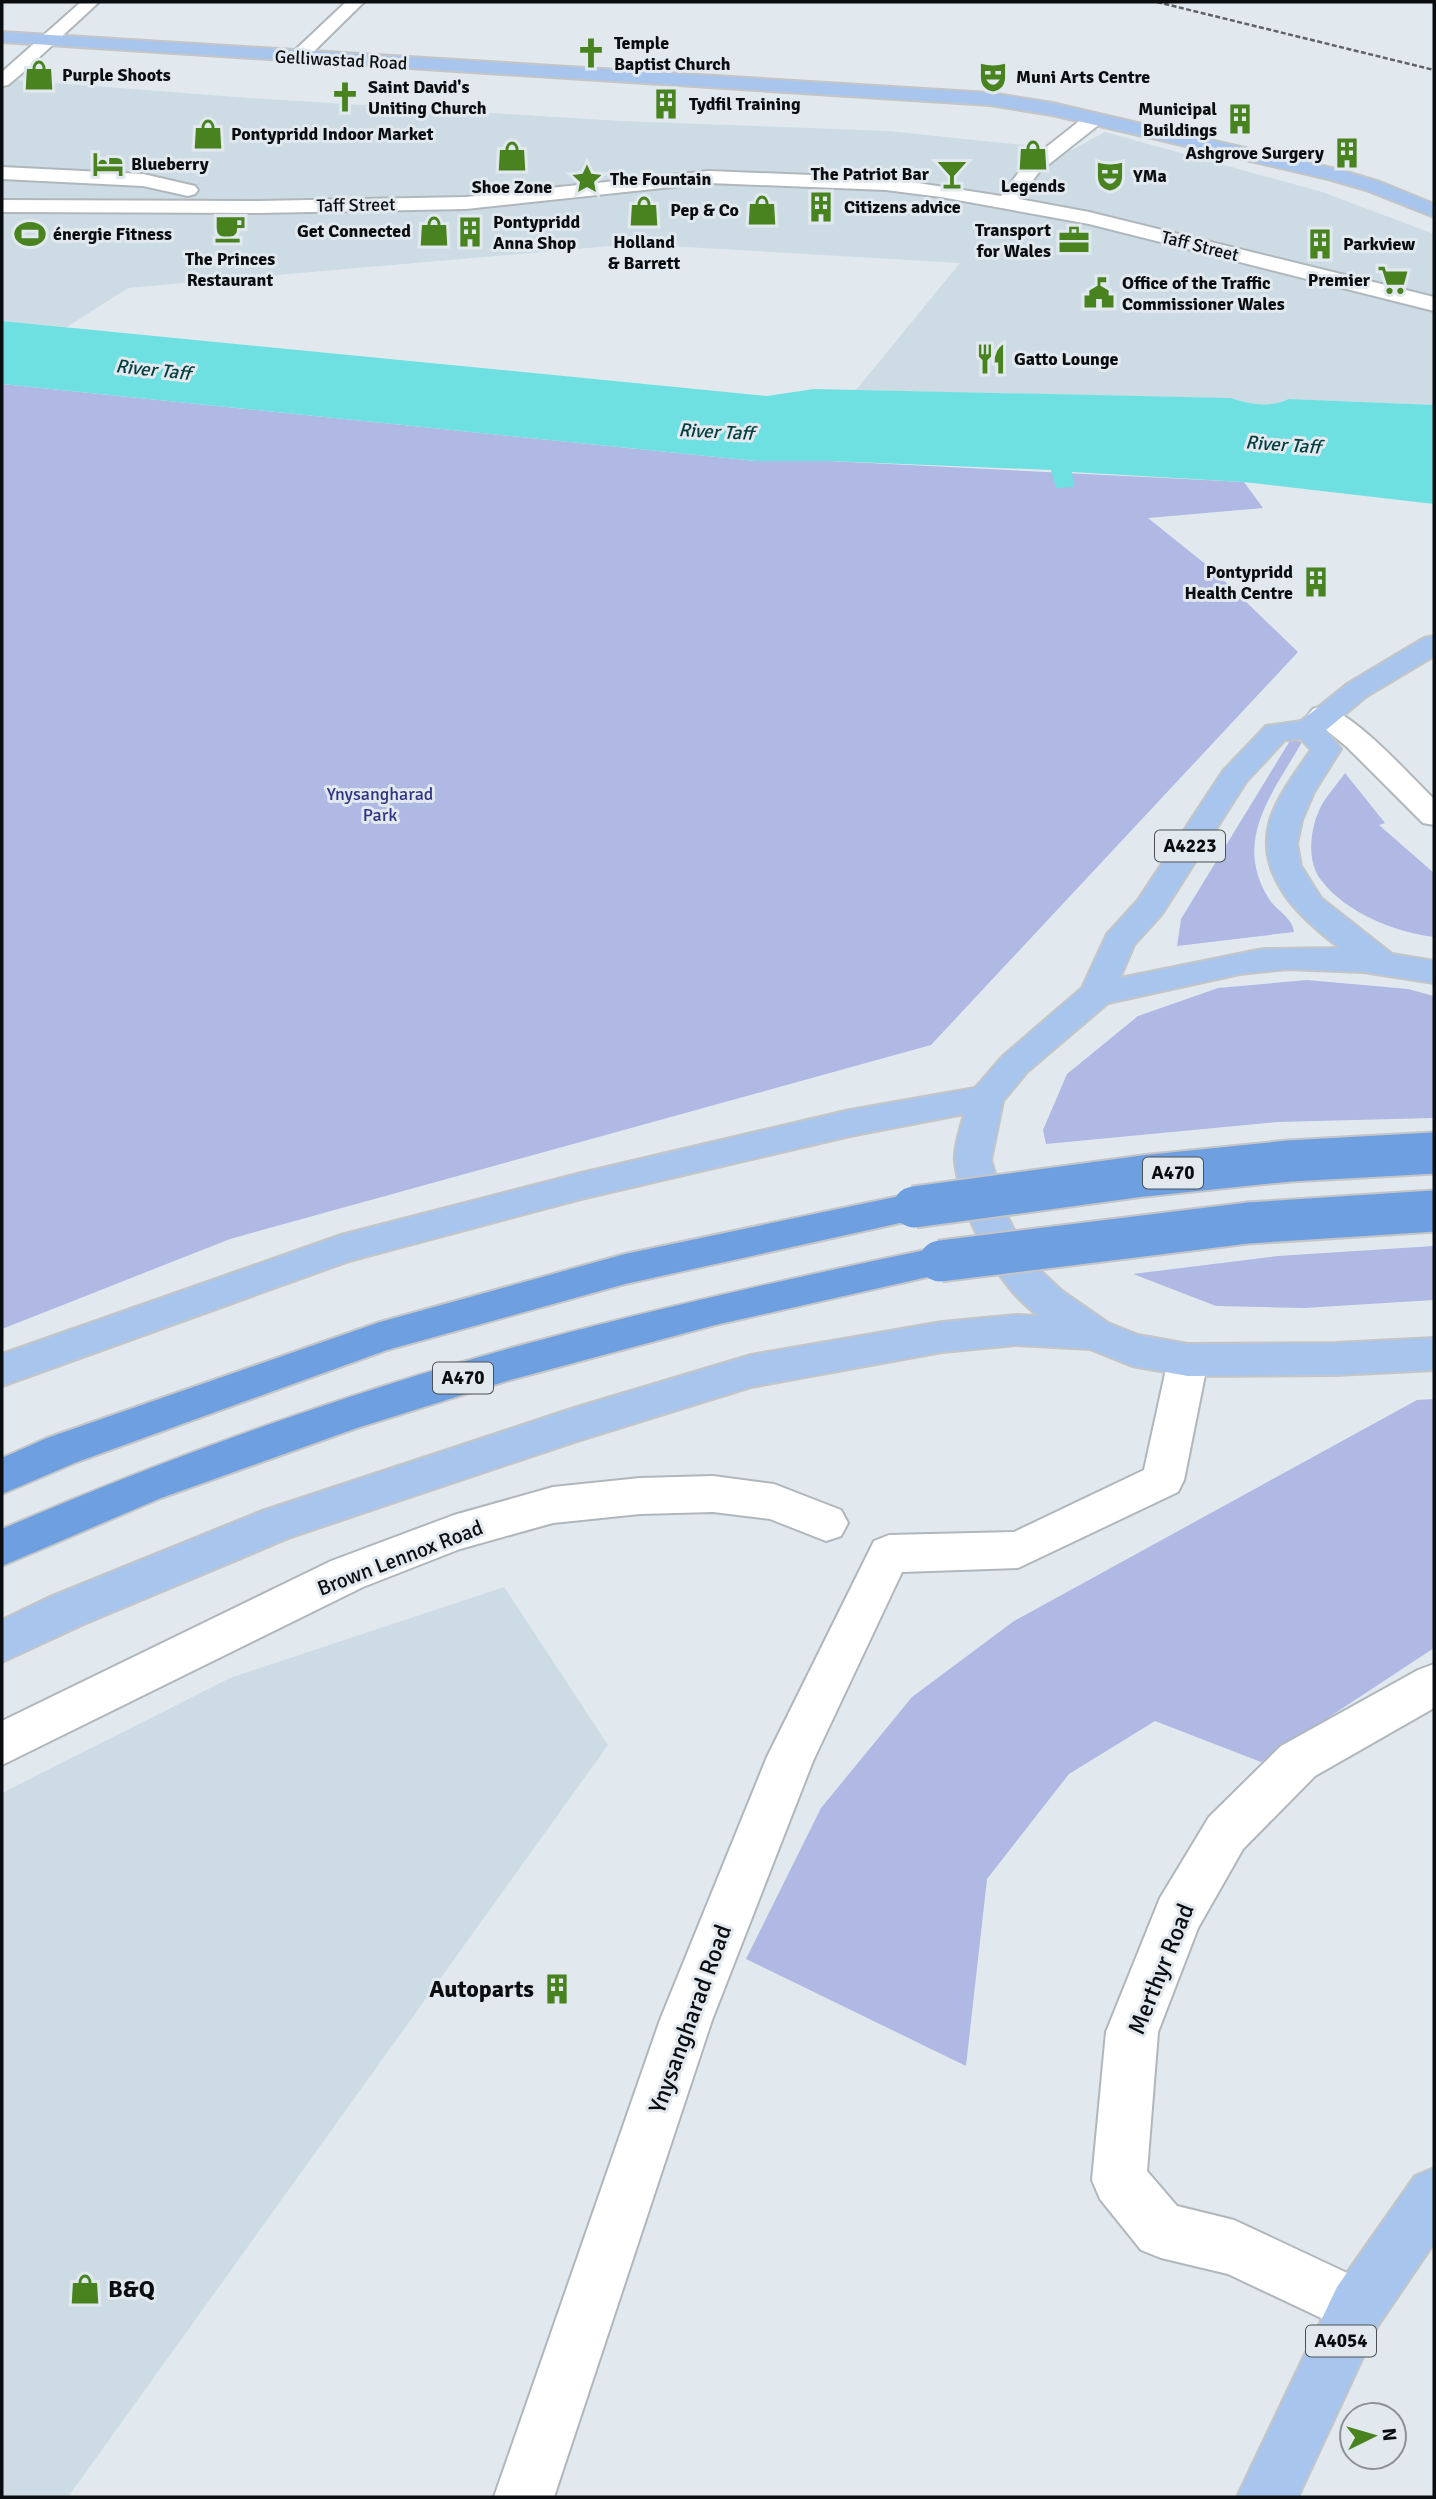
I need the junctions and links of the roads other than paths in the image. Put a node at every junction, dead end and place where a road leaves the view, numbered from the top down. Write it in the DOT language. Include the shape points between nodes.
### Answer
graph roads {
  1 [pos="91,2"];
  2 [pos="356,2"];
  3 [pos="2,37"];
  4 [pos="48,40"];
  5 [pos="298,57"];
  6 [pos="6,77"];
  7 [pos="1094,119"];
  8 [pos="2,173"];
  9 [pos="1006,203"];
  10 [pos="2,206"];
  11 [pos="258,207"];
  12 [pos="1434,211"];
  13 [pos="1434,304"];
  14 [pos="1434,644"];
  15 [pos="1316,722"];
  16 [pos="1434,816"];
  17 [pos="1385,965"];
  18 [pos="1434,971"];
  19 [pos="1097,994"];
  20 [pos="986,1098"];
  21 [pos="1434,1153"];
  22 [pos="1434,1211"];
  23 [pos="1094,1334"];
  24 [pos="1434,1354"];
  25 [pos="1188,1360"];
  26 [pos="2,1370"];
  27 [pos="2,1477"];
  28 [pos="826,1523"];
  29 [pos="2,1548"];
  30 [pos="2,1642"];
  31 [pos="1434,1684"];
  32 [pos="2,1744"];
  33 [pos="1434,2195"];
  34 [pos="1357,2307"];
  35 [pos="524,2497"];
  36 [pos="1267,2497"];
  1 -- 4 [label="street"];
  2 -- 5 [label="street"];
  3 -- 4 [label="main road, Gelliwastad Road"];
  4 -- 5 [label="main road, Gelliwastad Road"];
  4 -- 6 [label="street"];
  5 -- 7 [label="main road, Gelliwastad Road" via="938,94"];
  7 -- 9 [label="street" via="1032,168"];
  7 -- 12 [label="main road, Gelliwastad Road" via="1334,174"];
  8 -- 11 [label="street" via="143,180"];
  9 -- 11 [label="street, Taff Street" via="886,184 709,177 466,203"];
  9 -- 13 [label="street, Taff Street" via="1089,218"];
  10 -- 11 [label="street, Taff Street"];
  14 -- 15 [label="main road, A4223" via="1357,690"];
  15 -- 16 [label="street" via="1357,741"];
  15 -- 17 [label="main road" via="1326,748 1285,821 1280,849 1284,869 1301,897"];
  15 -- 19 [label="main road, A4223" via="1276,732 1234,777 1150,907 1119,941"];
  17 -- 18 [label="main road"];
  17 -- 19 [label="main road" via="1313,959 1242,963"];
  19 -- 20 [label="main road" via="1015,1064"];
  20 -- 23 [label="main road" via="973,1160 989,1218 1015,1270 1048,1302"];
  20 -- 26 [label="main road" via="783,1138 341,1249"];
  21 -- 27 [label="highway, A470, bridge" via="1143,1176 914,1207 625,1269 380,1337 62,1450"];
  22 -- 29 [label="highway, A470, bridge" via="1103,1238 940,1261 715,1310 348,1413 146,1486"];
  23 -- 25 [label="main road" via="1132,1350"];
  23 -- 30 [label="main road" via="1016,1329 942,1336 751,1371 276,1524"];
  24 -- 25 [label="main road"];
  25 -- 35 [label="street, Ynysangharad Road" via="1163,1480 1018,1550 889,1554 791,1757 686,2020"];
  28 -- 32 [label="street, Brown Lennox Road" via="774,1502 713,1494 640,1496 541,1509 454,1533 347,1574"];
  31 -- 34 [label="street, Merthyr Road" via="1298,1761 1226,1833 1178,1914 1132,2032 1119,2180 1161,2230 1234,2248"];
  33 -- 34 [label="main road, A4054"];
  34 -- 36 [label="main road, A4054"];
}
